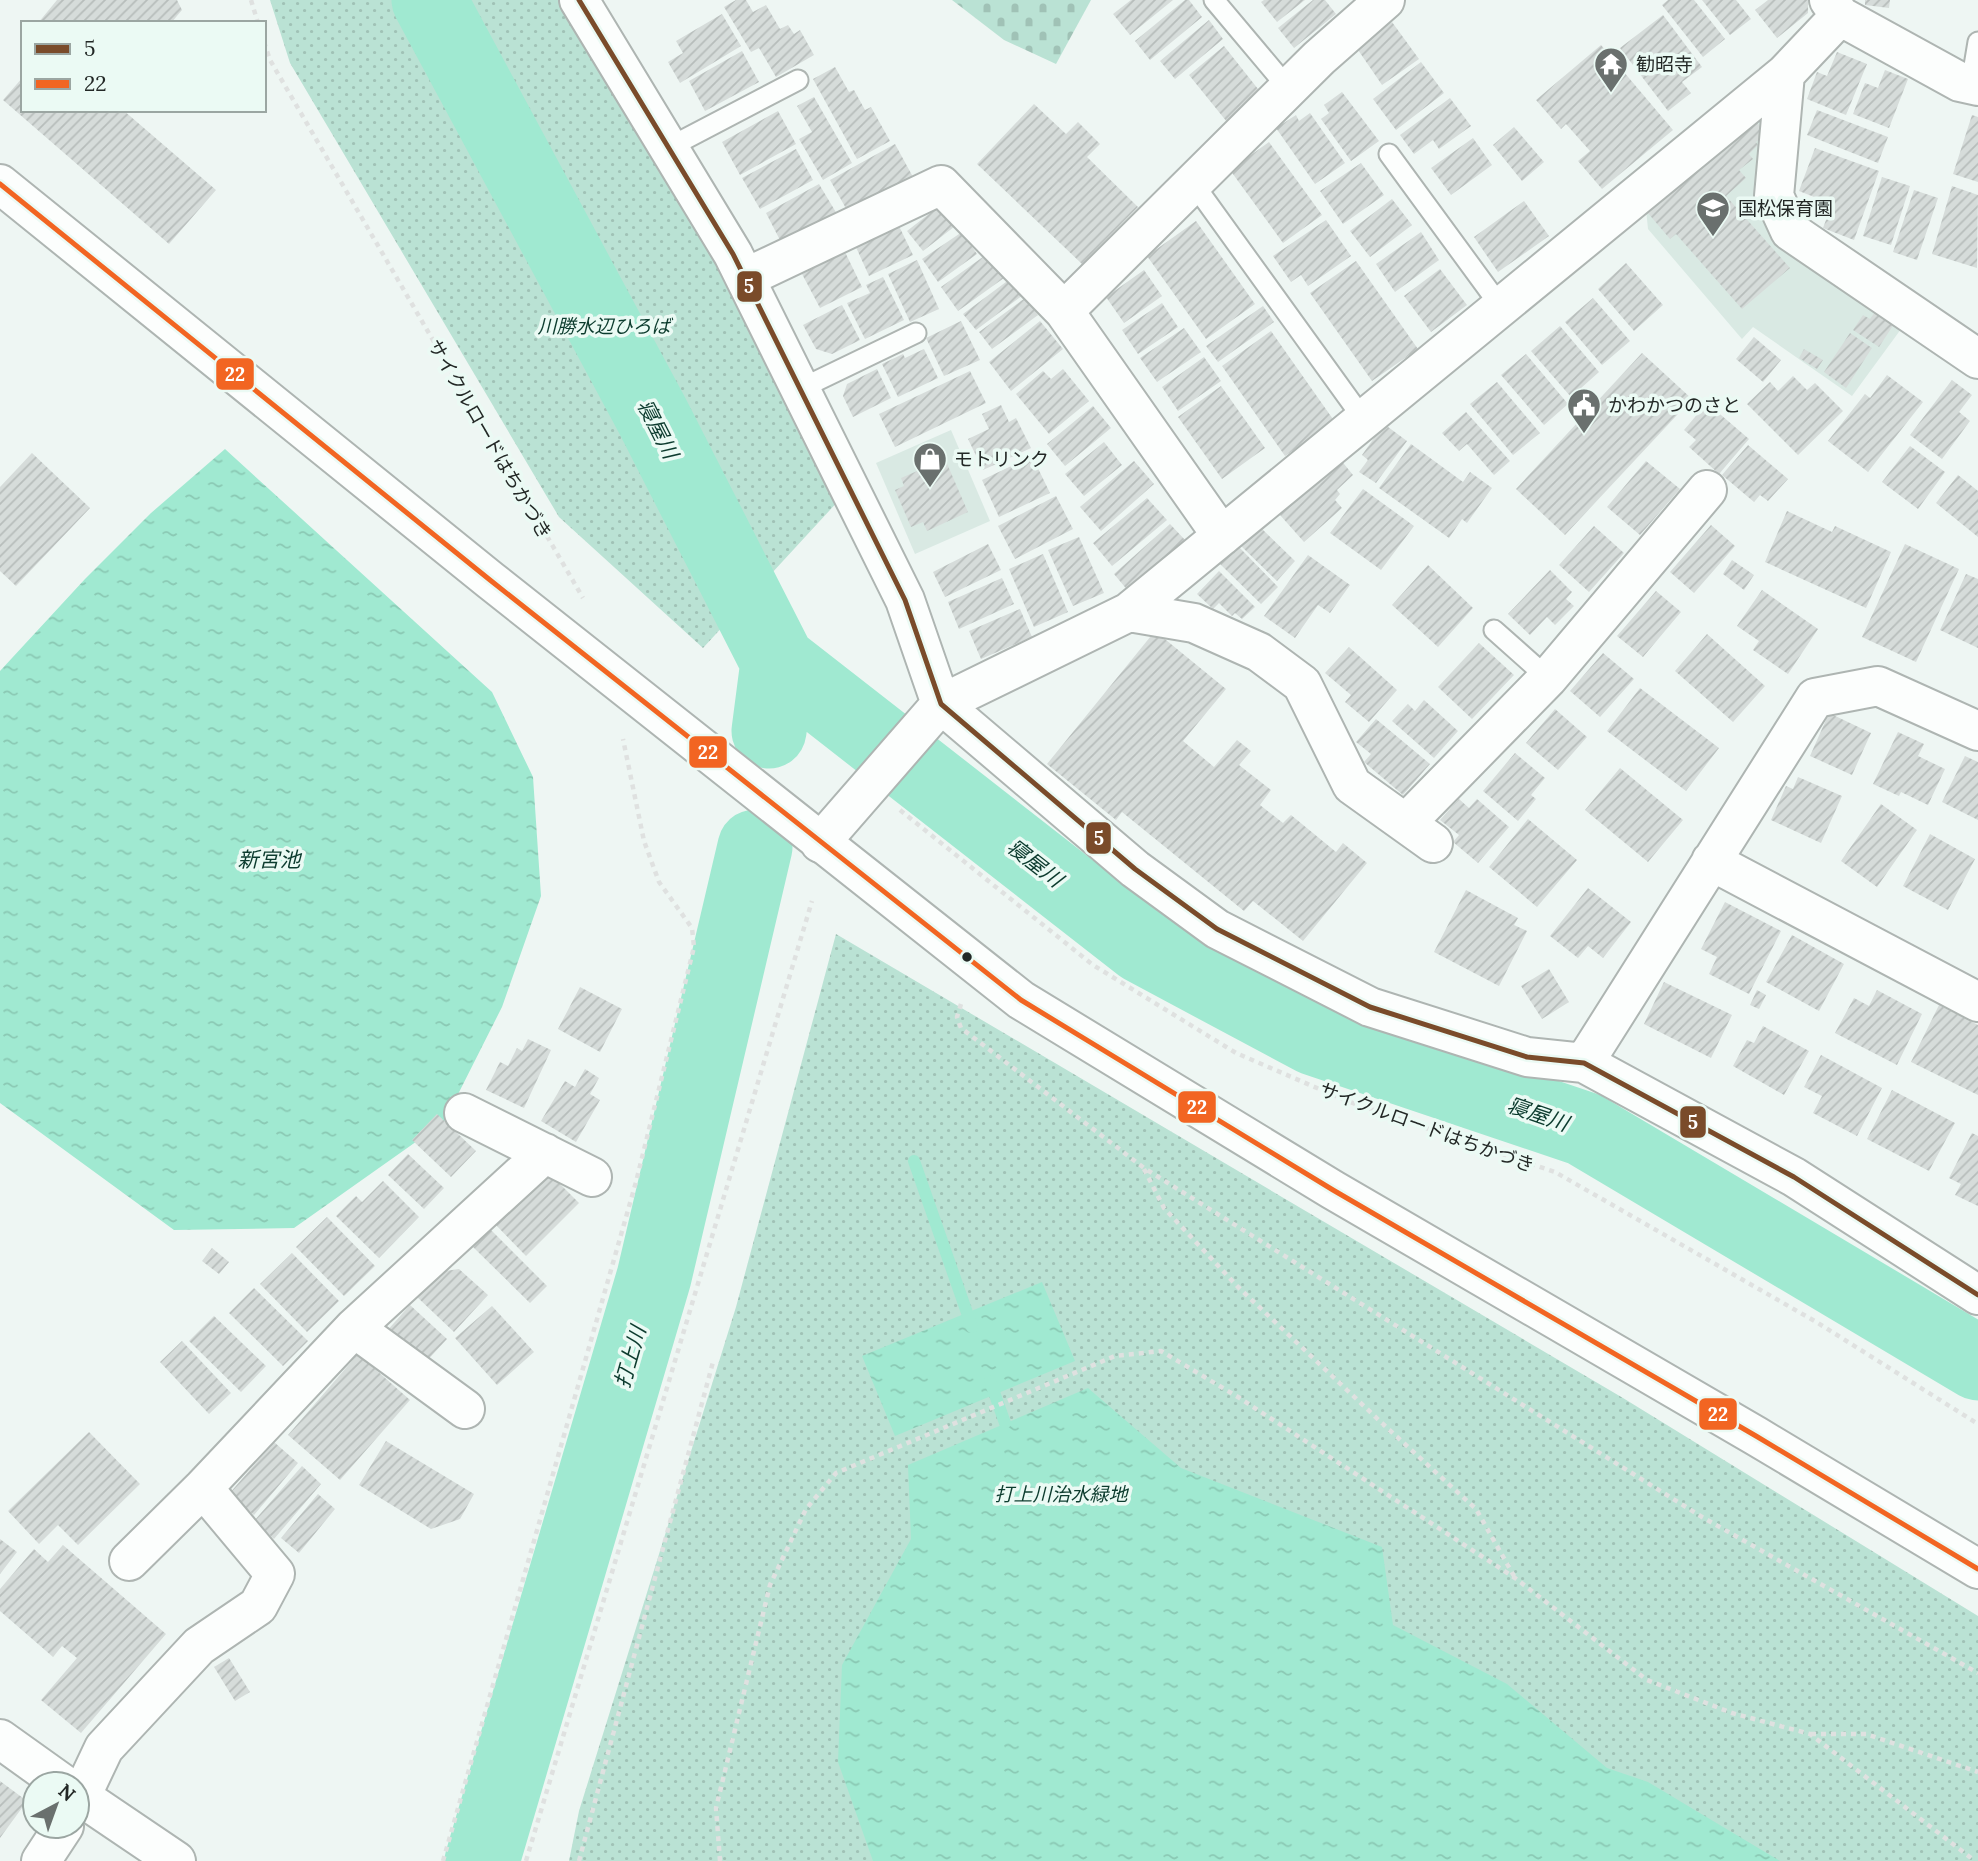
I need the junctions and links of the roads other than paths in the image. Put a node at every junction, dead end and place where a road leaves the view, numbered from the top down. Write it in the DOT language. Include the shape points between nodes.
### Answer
graph roads {
  1 [pos="579,0"];
  2 [pos="1214,0"];
  3 [pos="1385,0"];
  4 [pos="1835,8"];
  5 [pos="1978,42"];
  6 [pos="1785,74"];
  7 [pos="798,80"];
  8 [pos="1974,85"];
  9 [pos="1288,88"];
  10 [pos="668,148"];
  11 [pos="1389,154"];
  12 [pos="1193,183"];
  13 [pos="0,184"];
  14 [pos="745,278"];
  15 [pos="1501,307"];
  16 [pos="1064,311"];
  17 [pos="916,334"];
  18 [pos="1972,344"];
  19 [pos="800,388"];
  20 [pos="1364,420"];
  21 [pos="1707,490"];
  22 [pos="1222,536"];
  23 [pos="1129,612"];
  24 [pos="1493,630"];
  25 [pos="1548,678"];
  26 [pos="941,704"];
  27 [pos="1978,731"];
  28 [pos="820,843"];
  29 [pos="1711,861"];
  30 [pos="1978,1002"];
  31 [pos="1584,1063"];
  32 [pos="464,1113"];
  33 [pos="545,1153"];
  34 [pos="592,1177"];
  35 [pos="1978,1295"];
  36 [pos="354,1328"];
  37 [pos="465,1409"];
  38 [pos="203,1488"];
  39 [pos="129,1561"];
  40 [pos="1978,1569"];
  41 [pos="0,1739"];
  42 [pos="36,1770"];
  43 [pos="91,1770"];
  44 [pos="91,1812"];
  45 [pos="52,1840"];
  46 [pos="41,1861"];
  47 [pos="176,1861"];
  1 -- 10 [label="street"];
  2 -- 9 [label="lane"];
  3 -- 9 [label="street"];
  4 -- 6 [label="street"];
  4 -- 8 [label="street" via="1960,82"];
  5 -- 8 [label="lane"];
  6 -- 15 [label="street"];
  6 -- 18 [label="street" via="1774,196 1790,231"];
  7 -- 10 [label="lane"];
  9 -- 12 [label="street"];
  10 -- 14 [label="street"];
  11 -- 15 [label="lane"];
  12 -- 16 [label="street"];
  12 -- 20 [label="lane"];
  13 -- 28 [label="street"];
  14 -- 16 [label="street" via="941,185"];
  14 -- 19 [label="street"];
  15 -- 20 [label="street"];
  16 -- 22 [label="street"];
  17 -- 19 [label="lane"];
  19 -- 26 [label="street" via="905,600"];
  20 -- 22 [label="street"];
  21 -- 25 [label="street"];
  22 -- 23 [label="street"];
  23 -- 25 [label="street" via="1194,623 1259,652 1302,684 1352,785 1419,833"];
  23 -- 26 [label="street"];
  24 -- 25 [label="lane"];
  26 -- 28 [label="street"];
  26 -- 31 [label="street" via="1135,869 1217,929 1370,1007 1527,1057"];
  27 -- 29 [label="street" via="1878,686 1815,698"];
  28 -- 40 [label="street" via="1021,1000 1333,1190"];
  29 -- 30 [label="street"];
  29 -- 31 [label="street"];
  31 -- 35 [label="street" via="1794,1177"];
  32 -- 33 [label="street"];
  33 -- 34 [label="street"];
  33 -- 36 [label="street"];
  36 -- 37 [label="street"];
  36 -- 38 [label="street"];
  38 -- 39 [label="street"];
  38 -- 43 [label="street" via="275,1574 258,1606 199,1646 104,1748"];
  41 -- 42 [label="street"];
  44 -- 47 [label="street"];
  45 -- 46 [label="street"];
}
